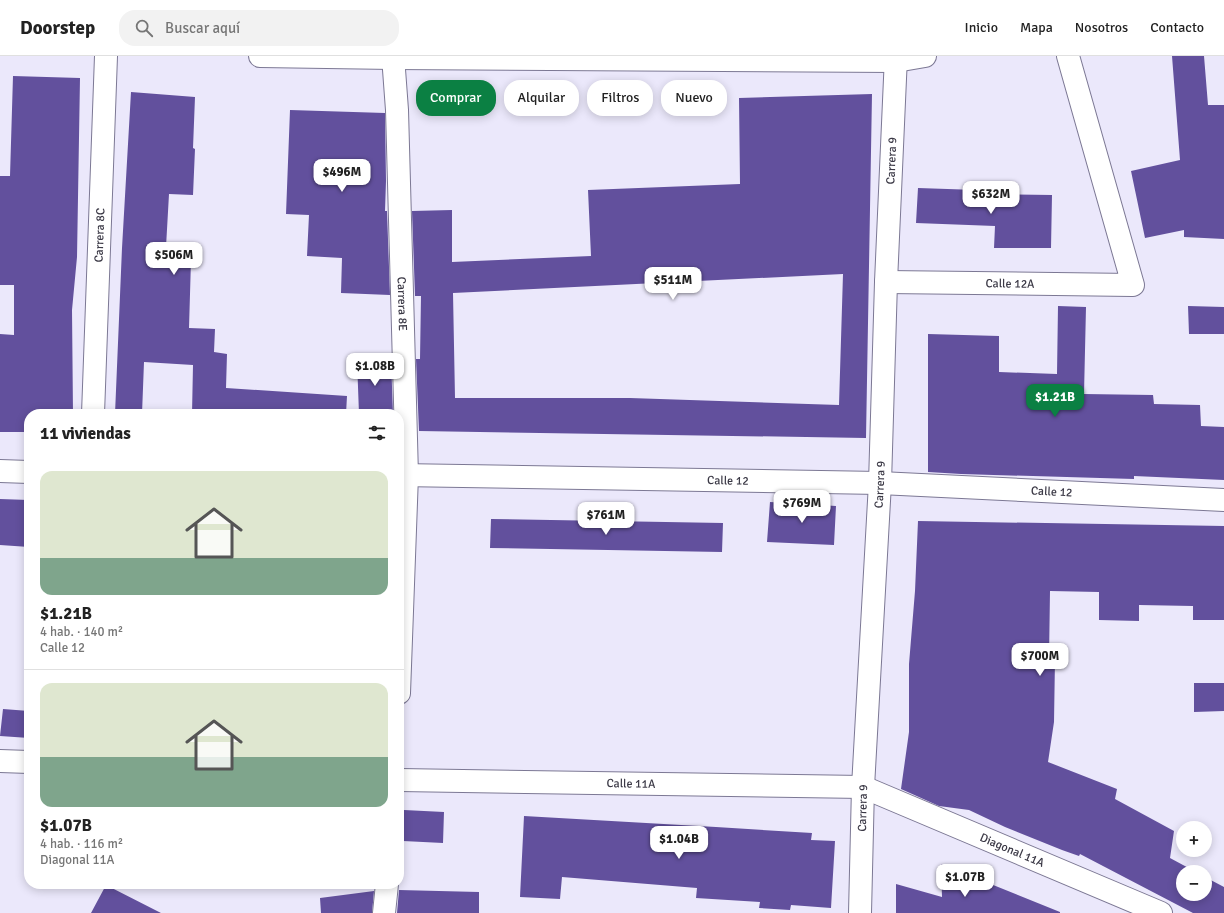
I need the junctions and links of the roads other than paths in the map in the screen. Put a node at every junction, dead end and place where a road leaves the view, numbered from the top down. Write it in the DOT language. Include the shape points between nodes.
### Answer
graph roads {
  1 [pos="106,56"];
  2 [pos="260,56"];
  3 [pos="925,56"];
  4 [pos="1068,56"];
  5 [pos="393,57"];
  6 [pos="896,58"];
  7 [pos="886,282"];
  8 [pos="93,409"];
  9 [pos="402,409"];
  10 [pos="0,471"];
  11 [pos="24,472"];
  12 [pos="404,475"];
  13 [pos="880,483"];
  14 [pos="1224,500"];
  15 [pos="0,761"];
  16 [pos="24,762"];
  17 [pos="404,780"];
  18 [pos="863,787"];
  19 [pos="386,889"];
  20 [pos="384,913"];
  21 [pos="860,913"];
  22 [pos="1161,913"];
  1 -- 8 [label="street, Carrera 8C"];
  2 -- 5 [label="street"];
  3 -- 6 [label="street"];
  4 -- 7 [label="street, Calle 12A" via="1133,285"];
  5 -- 6 [label="street"];
  5 -- 9 [label="street, Carrera 8E" via="397,110"];
  6 -- 7 [label="street, Carrera 9"];
  7 -- 13 [label="street, Carrera 9"];
  10 -- 11 [label="street"];
  12 -- 13 [label="street, Calle 12"];
  13 -- 14 [label="street, Calle 12"];
  13 -- 18 [label="street, Carrera 9"];
  15 -- 16 [label="street"];
  17 -- 18 [label="street, Calle 11A"];
  18 -- 21 [label="street, Carrera 9"];
  18 -- 22 [label="street, Diagonal 11A"];
  19 -- 20 [label="street"];
}
